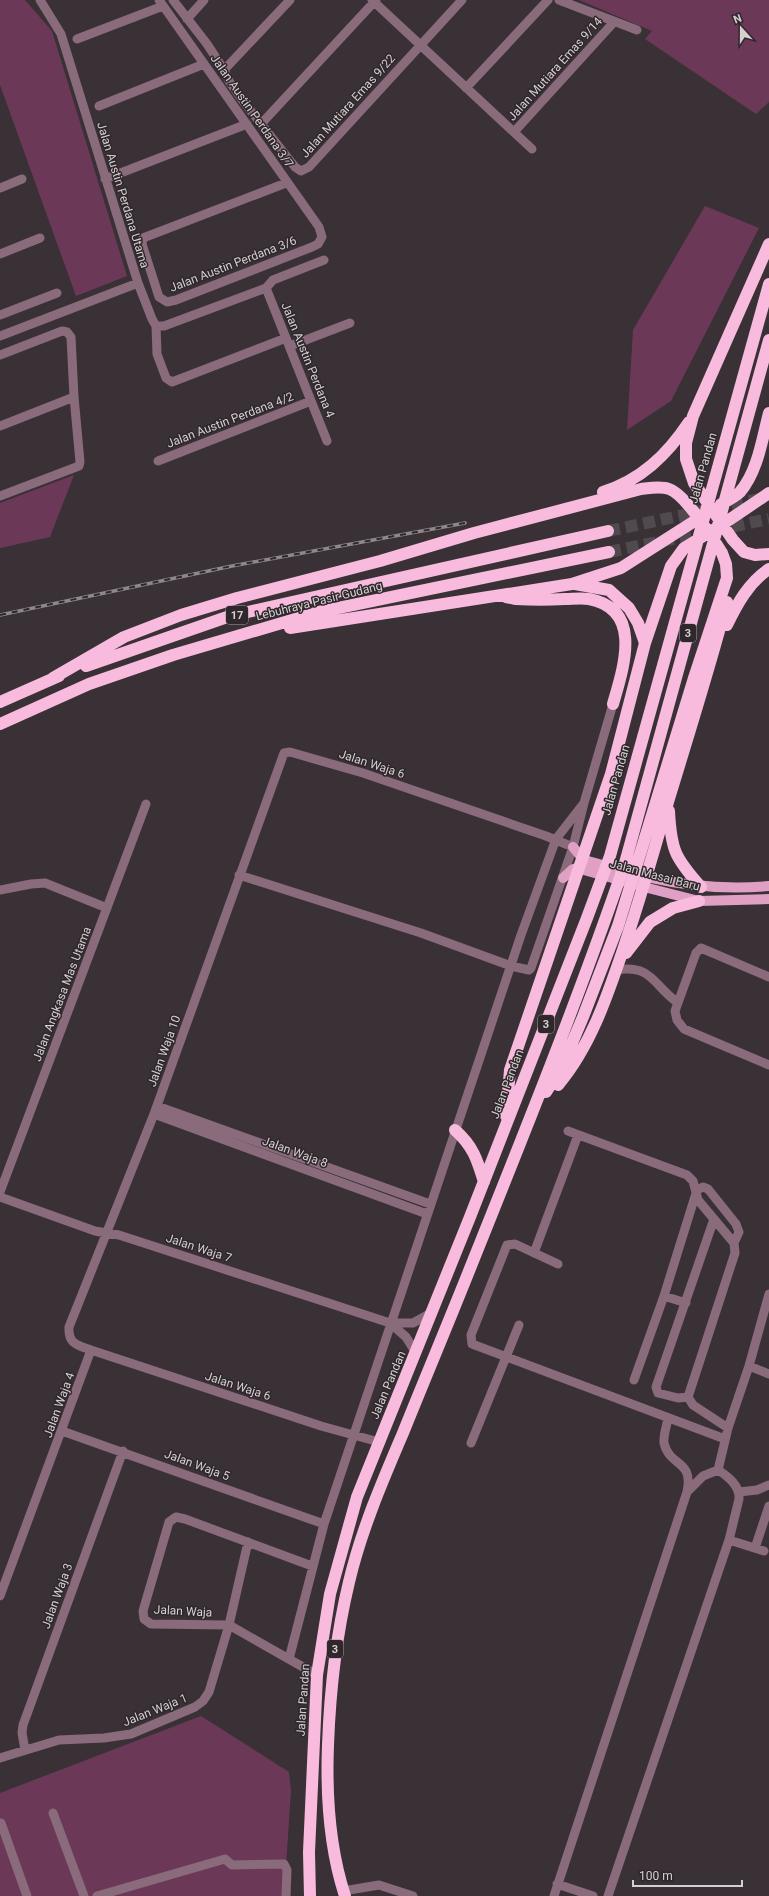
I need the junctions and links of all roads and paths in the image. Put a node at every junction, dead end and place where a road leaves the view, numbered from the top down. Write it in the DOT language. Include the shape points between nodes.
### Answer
graph roads {
  1 [pos="40,0"];
  2 [pos="174,0"];
  3 [pos="204,0"];
  4 [pos="290,0"];
  5 [pos="462,0"];
  6 [pos="548,0"];
  7 [pos="559,0"];
  8 [pos="374,1"];
  9 [pos="161,3"];
  10 [pos="187,19"];
  11 [pos="614,22"];
  12 [pos="637,30"];
  13 [pos="77,39"];
  14 [pos="420,45"];
  15 [pos="204,64"];
  16 [pos="224,70"];
  17 [pos="466,88"];
  18 [pos="99,106"];
  19 [pos="247,124"];
  20 [pos="262,124"];
  21 [pos="514,132"];
  22 [pos="532,149"];
  23 [pos="105,179"];
  24 [pos="22,180"];
  25 [pos="286,182"];
  26 [pos="0,188"];
  27 [pos="322,237"];
  28 [pos="40,238"];
  29 [pos="769,244"];
  30 [pos="0,254"];
  31 [pos="324,260"];
  32 [pos="138,283"];
  33 [pos="769,284"];
  34 [pos="266,288"];
  35 [pos="58,293"];
  36 [pos="0,315"];
  37 [pos="350,323"];
  38 [pos="156,326"];
  39 [pos="0,336"];
  40 [pos="288,342"];
  41 [pos="768,342"];
  42 [pos="0,355"];
  43 [pos="74,397"];
  44 [pos="311,401"];
  45 [pos="769,413"];
  46 [pos="693,416"];
  47 [pos="0,426"];
  48 [pos="327,441"];
  49 [pos="158,461"];
  50 [pos="769,493"];
  51 [pos="0,496"];
  52 [pos="712,510"];
  53 [pos="698,519"];
  54 [pos="723,524"];
  55 [pos="608,530"];
  56 [pos="474,533"];
  57 [pos="709,533"];
  58 [pos="609,552"];
  59 [pos="769,554"];
  60 [pos="769,569"];
  61 [pos="727,578"];
  62 [pos="572,584"];
  63 [pos="494,595"];
  64 [pos="237,636"];
  65 [pos="645,643"];
  66 [pos="714,652"];
  67 [pos="53,678"];
  68 [pos="0,702"];
  69 [pos="613,704"];
  70 [pos="0,724"];
  71 [pos="669,800"];
  72 [pos="584,803"];
  73 [pos="146,804"];
  74 [pos="565,827"];
  75 [pos="576,836"];
  76 [pos="556,839"];
  77 [pos="573,847"];
  78 [pos="239,876"];
  79 [pos="563,878"];
  80 [pos="646,882"];
  81 [pos="769,886"];
  82 [pos="701,887"];
  83 [pos="0,890"];
  84 [pos="769,899"];
  85 [pos="698,901"];
  86 [pos="107,908"];
  87 [pos="511,966"];
  88 [pos="617,967"];
  89 [pos="769,977"];
  90 [pos="676,1007"];
  91 [pos="769,1065"];
  92 [pos="156,1110"];
  93 [pos="531,1117"];
  94 [pos="455,1130"];
  95 [pos="504,1131"];
  96 [pos="568,1131"];
  97 [pos="578,1135"];
  98 [pos="484,1182"];
  99 [pos="697,1190"];
  100 [pos="0,1192"];
  101 [pos="0,1197"];
  102 [pos="430,1204"];
  103 [pos="426,1214"];
  104 [pos="714,1219"];
  105 [pos="105,1233"];
  106 [pos="734,1243"];
  107 [pos="534,1253"];
  108 [pos="558,1264"];
  109 [pos="769,1294"];
  110 [pos="664,1296"];
  111 [pos="686,1304"];
  112 [pos="431,1313"];
  113 [pos="766,1314"];
  114 [pos="390,1323"];
  115 [pos="520,1325"];
  116 [pos="91,1350"];
  117 [pos="416,1353"];
  118 [pos="508,1357"];
  119 [pos="749,1366"];
  120 [pos="769,1374"];
  121 [pos="634,1380"];
  122 [pos="688,1397"];
  123 [pos="668,1418"];
  124 [pos="728,1428"];
  125 [pos="62,1431"];
  126 [pos="354,1435"];
  127 [pos="725,1439"];
  128 [pos="379,1442"];
  129 [pos="471,1443"];
  130 [pos="123,1451"];
  131 [pos="718,1470"];
  132 [pos="769,1485"];
  133 [pos="687,1492"];
  134 [pos="740,1492"];
  135 [pos="769,1506"];
  136 [pos="324,1524"];
  137 [pos="729,1540"];
  138 [pos="248,1542"];
  139 [pos="755,1548"];
  140 [pos="764,1551"];
  141 [pos="312,1566"];
  142 [pos="0,1596"];
  143 [pos="229,1625"];
  144 [pos="289,1659"];
  145 [pos="317,1675"];
  146 [pos="25,1750"];
  147 [pos="0,1758"];
  148 [pos="53,1813"];
  149 [pos="1,1823"];
  150 [pos="557,1884"];
  151 [pos="344,1893"];
  152 [pos="27,1896"];
  153 [pos="84,1896"];
  154 [pos="97,1896"];
  155 [pos="286,1896"];
  156 [pos="310,1896"];
  157 [pos="413,1896"];
  158 [pos="554,1896"];
  159 [pos="593,1896"];
  160 [pos="608,1896"];
  1 -- 23 [label="street, Jalan Austin Perdana Utama" via="61,34"];
  2 -- 10 [label="street"];
  3 -- 10 [label="street"];
  4 -- 16 [label="street"];
  5 -- 14 [label="street"];
  6 -- 17 [label="street"];
  7 -- 11 [label="street"];
  8 -- 14 [label="street"];
  8 -- 20 [label="street"];
  9 -- 13 [label="street"];
  9 -- 15 [label="street, Jalan Austin Perdana 3/7"];
  10 -- 16 [label="street"];
  11 -- 12 [label="street"];
  11 -- 21 [label="street, Jalan Mutiara Emas 9/14"];
  14 -- 17 [label="street"];
  14 -- 20 [label="street, Jalan Mutiara Emas 9/22" via="304,170 294,167"];
  15 -- 18 [label="street"];
  15 -- 19 [label="street, Jalan Austin Perdana 3/7"];
  16 -- 20 [label="street" via="229,81"];
  17 -- 21 [label="street"];
  19 -- 23 [label="street"];
  19 -- 25 [label="street, Jalan Austin Perdana 3/7"];
  21 -- 22 [label="street"];
  23 -- 32 [label="street, Jalan Austin Perdana Utama"];
  24 -- 26 [label="street"];
  25 -- 27 [label="street, Jalan Austin Perdana 3/7" via="319,227"];
  25 -- 27 [label="street, Jalan Austin Perdana 3/6" via="142,238 159,297 167,302 176,300 312,247 318,244"];
  28 -- 30 [label="street"];
  29 -- 46 [label="highway"];
  31 -- 34 [label="street" via="273,280"];
  32 -- 38 [label="street"];
  32 -- 39 [label="street, Jalan Austin Perdana Utama"];
  33 -- 95 [label="highway, Jalan Pandan / 3" via="610,856"];
  34 -- 38 [label="street" via="164,326"];
  34 -- 40 [label="street, Jalan Austin Perdana 4"];
  35 -- 36 [label="street"];
  37 -- 40 [label="street"];
  38 -- 40 [label="street" via="157,354 168,380 174,381"];
  40 -- 44 [label="street, Jalan Austin Perdana 4"];
  41 -- 93 [label="highway, 3" via="625,863"];
  42 -- 43 [label="street" via="62,331 67,332 71,337"];
  43 -- 47 [label="street"];
  43 -- 51 [label="street" via="79,466"];
  44 -- 48 [label="street, Jalan Austin Perdana 4"];
  44 -- 49 [label="street, Jalan Austin Perdana 4/2"];
  45 -- 52 [label="highway" via="754,469 748,480 739,493"];
  46 -- 52 [label="highway" via="686,444 686,459 694,483"];
  46 -- 56 [label="highway" via="666,452 640,475 626,483"];
  50 -- 54 [label="highway"];
  52 -- 53 [label="highway"];
  52 -- 54 [label="highway"];
  53 -- 56 [label="highway" via="680,494 669,488 658,487 641,489"];
  53 -- 57 [label="highway"];
  53 -- 62 [label="highway" via="621,568"];
  54 -- 57 [label="highway"];
  54 -- 59 [label="highway" via="744,552 755,556"];
  55 -- 67 [label="highway, Lebuhraya Pasir Gudang / 17" via="230,616"];
  56 -- 67 [label="highway" via="181,615 124,637"];
  57 -- 61 [label="highway" via="722,553"];
  57 -- 65 [label="highway" via="684,548 673,562"];
  58 -- 64 [label="highway, Lebuhraya Pasir Gudang / 17" via="319,612"];
  60 -- 66 [label="highway" via="750,586 735,608"];
  61 -- 66 [label="highway" via="731,588"];
  61 -- 93 [label="highway" via="618,926 562,1067"];
  62 -- 63 [label="highway"];
  62 -- 65 [label="highway" via="609,590 629,608"];
  63 -- 64 [label="highway"];
  63 -- 69 [label="highway" via="516,599 588,599 606,605 620,619 626,637 626,650"];
  64 -- 70 [label="highway, Lebuhraya Pasir Gudang / 17" via="89,684"];
  65 -- 95 [label="highway" via="611,774 510,1070"];
  66 -- 71 [label="highway"];
  67 -- 68 [label="highway, Lebuhraya Pasir Gudang / 17"];
  69 -- 72 [label="street"];
  71 -- 80 [label="highway"];
  71 -- 82 [label="highway" via="670,838 677,857"];
  72 -- 74 [label="street"];
  72 -- 75 [label="street"];
  73 -- 86 [label="street, Jalan Angkasa Mas Utama"];
  74 -- 75 [label="street" via="572,828"];
  74 -- 76 [label="street"];
  75 -- 77 [label="street"];
  76 -- 77 [label="street, Jalan Waja 6"];
  76 -- 78 [label="street, Jalan Waja 6" via="363,773 290,752 284,753"];
  76 -- 87 [label="street"];
  77 -- 79 [label="street"];
  77 -- 80 [label="main road, Jalan Masai Baru" via="583,859"];
  78 -- 87 [label="street" via="421,933"];
  78 -- 92 [label="street, Jalan Waja 10"];
  79 -- 80 [label="main road, Jalan Masai Baru" via="577,868"];
  79 -- 87 [label="street" via="532,968 527,970"];
  80 -- 82 [label="main road, Jalan Masai Baru"];
  80 -- 85 [label="main road, Jalan Masai Baru"];
  80 -- 88 [label="highway"];
  81 -- 82 [label="main road, Jalan Masai Baru"];
  83 -- 86 [label="street" via="45,883"];
  84 -- 85 [label="main road, Jalan Masai Baru"];
  85 -- 88 [label="highway" via="673,908 650,922"];
  86 -- 100 [label="street, Jalan Angkasa Mas Utama"];
  87 -- 94 [label="street"];
  88 -- 90 [label="street" via="642,971 652,978"];
  88 -- 93 [label="highway" via="601,1009 573,1067"];
  89 -- 90 [label="street" via="701,948 696,953"];
  90 -- 91 [label="street" via="677,1020 684,1029"];
  92 -- 102 [label="street, Jalan Waja 8"];
  92 -- 103 [label="street, Jalan Waja 8"];
  92 -- 105 [label="street, Jalan Waja 10"];
  93 -- 151 [label="highway, 3" via="369,1513 349,1582 335,1650 327,1774 329,1821 338,1876"];
  94 -- 98 [label="highway" via="466,1140 475,1154"];
  94 -- 102 [label="street"];
  95 -- 98 [label="highway, Jalan Pandan / 3"];
  96 -- 97 [label="street"];
  97 -- 99 [label="street" via="687,1175"];
  97 -- 107 [label="street"];
  98 -- 112 [label="highway, Jalan Pandan / 3"];
  99 -- 104 [label="street" via="698,1200"];
  99 -- 106 [label="street" via="703,1187 708,1189 736,1224 739,1232"];
  99 -- 110 [label="street"];
  101 -- 105 [label="street, Jalan Waja 7"];
  102 -- 103 [label="street"];
  103 -- 114 [label="street"];
  104 -- 106 [label="street"];
  104 -- 111 [label="street"];
  105 -- 114 [label="street, Jalan Waja 7" via="119,1235"];
  105 -- 116 [label="street" via="69,1327 68,1336 74,1343"];
  106 -- 122 [label="street" via="736,1253"];
  107 -- 108 [label="street"];
  107 -- 118 [label="street" via="515,1244 507,1245 471,1335 472,1344"];
  109 -- 113 [label="street"];
  110 -- 111 [label="street"];
  110 -- 121 [label="street"];
  111 -- 122 [label="street" via="656,1389 658,1392 678,1398"];
  112 -- 114 [label="street, Jalan Waja 7" via="413,1323"];
  112 -- 117 [label="highway, Jalan Pandan / 3"];
  113 -- 119 [label="street"];
  114 -- 117 [label="street, Jalan Waja 7" via="406,1337"];
  114 -- 126 [label="street"];
  115 -- 118 [label="street"];
  116 -- 125 [label="street, Jalan Waja 4"];
  116 -- 126 [label="street, Jalan Waja 6"];
  117 -- 128 [label="highway, Jalan Pandan / 3"];
  118 -- 123 [label="street"];
  118 -- 129 [label="street"];
  119 -- 120 [label="street"];
  119 -- 124 [label="street"];
  122 -- 124 [label="street" via="693,1405"];
  123 -- 127 [label="street"];
  123 -- 133 [label="street" via="664,1442 670,1456 688,1472 690,1480"];
  124 -- 127 [label="street"];
  125 -- 130 [label="street, Jalan Waja 5"];
  125 -- 142 [label="street, Jalan Waja 4"];
  126 -- 128 [label="street, Jalan Waja 6"];
  126 -- 136 [label="street"];
  127 -- 131 [label="street"];
  128 -- 145 [label="highway, Jalan Pandan / 3" via="357,1497 330,1594"];
  130 -- 136 [label="street, Jalan Waja 5"];
  130 -- 146 [label="street, Jalan Waja 3" via="23,1725"];
  131 -- 133 [label="street" via="703,1476"];
  131 -- 134 [label="street" via="729,1478"];
  132 -- 134 [label="street" via="757,1490"];
  133 -- 150 [label="street"];
  134 -- 137 [label="street"];
  135 -- 139 [label="street"];
  136 -- 141 [label="street"];
  137 -- 139 [label="street"];
  137 -- 160 [label="street"];
  138 -- 141 [label="street"];
  138 -- 143 [label="street, Jalan Waja 1"];
  138 -- 143 [label="street, Jalan Waja" via="185,1518 176,1517 169,1522 143,1611 144,1619 151,1624"];
  139 -- 140 [label="street"];
  141 -- 144 [label="street"];
  143 -- 144 [label="street, Jalan Waja"];
  143 -- 146 [label="street, Jalan Waja 1" via="209,1692 195,1707 131,1734 59,1740"];
  144 -- 145 [label="street, Jalan Waja"];
  145 -- 156 [label="highway, Jalan Pandan / 3" via="309,1852"];
  146 -- 147 [label="street, Jalan Waja 1"];
  148 -- 153 [label="street"];
  149 -- 152 [label="street"];
  150 -- 158 [label="street"];
  150 -- 159 [label="street"];
  151 -- 157 [label="street" via="379,1885"];
  154 -- 155 [label="street" via="225,1859 232,1865 284,1864 287,1870"];
}
